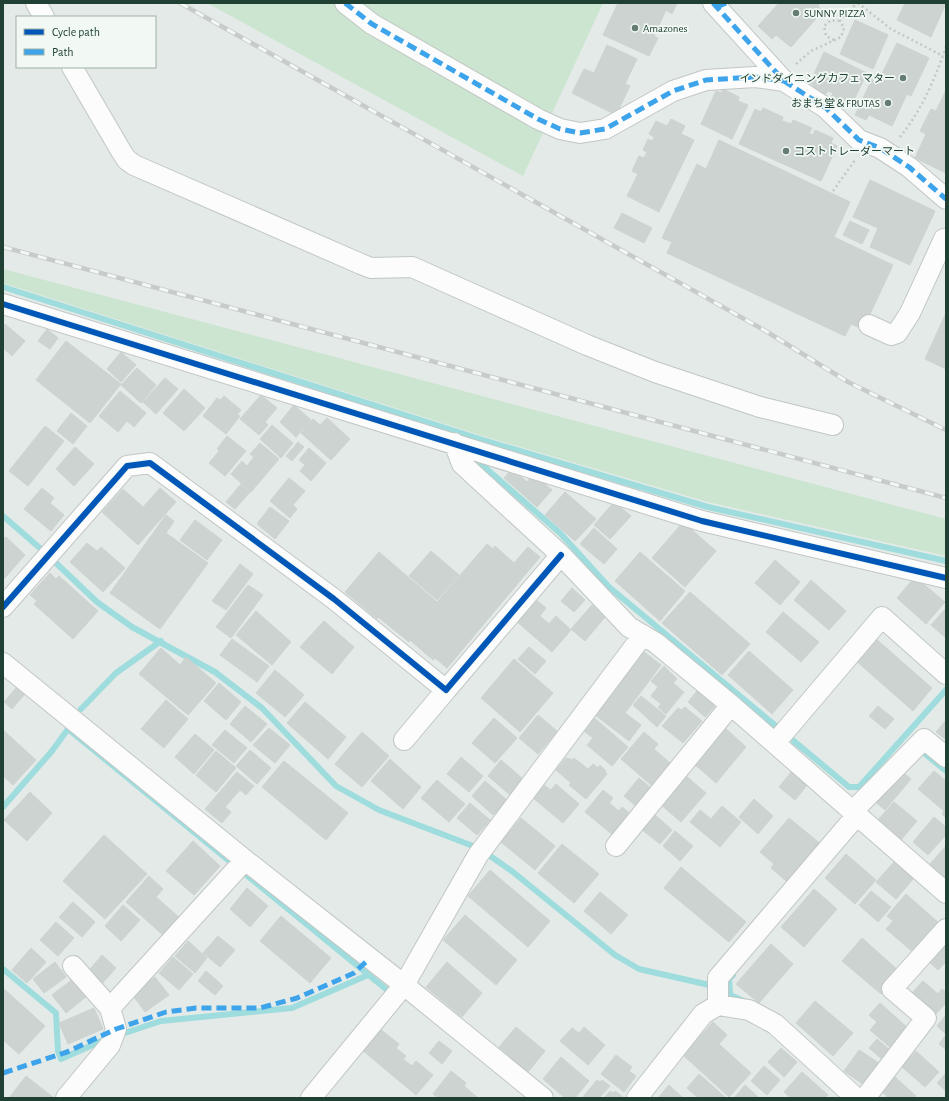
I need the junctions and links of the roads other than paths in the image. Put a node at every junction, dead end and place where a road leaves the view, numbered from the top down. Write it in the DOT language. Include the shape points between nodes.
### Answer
graph roads {
  1 [pos="36,3"];
  2 [pos="345,3"];
  3 [pos="719,4"];
  4 [pos="43,16"];
  5 [pos="73,68"];
  6 [pos="784,81"];
  7 [pos="946,199"];
  8 [pos="944,239"];
  9 [pos="3,304"];
  10 [pos="869,325"];
  11 [pos="833,425"];
  12 [pos="454,443"];
  13 [pos="561,555"];
  14 [pos="946,578"];
  15 [pos="3,607"];
  16 [pos="643,635"];
  17 [pos="3,662"];
  18 [pos="946,674"];
  19 [pos="446,690"];
  20 [pos="731,705"];
  21 [pos="781,736"];
  22 [pos="404,740"];
  23 [pos="946,757"];
  24 [pos="855,813"];
  25 [pos="616,846"];
  26 [pos="240,866"];
  27 [pos="946,893"];
  28 [pos="946,929"];
  29 [pos="73,966"];
  30 [pos="404,985"];
  31 [pos="718,993"];
  32 [pos="110,1008"];
  33 [pos="863,1097"];
  34 [pos="66,1098"];
  35 [pos="312,1098"];
  36 [pos="543,1098"];
  37 [pos="637,1098"];
  1 -- 4 [label="street"];
  2 -- 6 [label="street" via="372,24 538,119 560,129 580,133 605,129 672,91 706,80 755,78"];
  3 -- 6 [label="street"];
  5 -- 11 [label="street" via="121,151 134,165 371,268 412,267 587,345 655,372 760,407"];
  6 -- 7 [label="street" via="826,108 845,128 864,142 909,167"];
  8 -- 10 [label="street" via="910,313 897,333 891,335"];
  9 -- 12 [label="street"];
  12 -- 13 [label="street" via="462,464"];
  12 -- 14 [label="street" via="702,521"];
  13 -- 16 [label="street" via="629,628"];
  13 -- 19 [label="street"];
  15 -- 19 [label="street" via="127,466 150,463 334,599"];
  16 -- 20 [label="street"];
  16 -- 30 [label="street" via="478,855"];
  17 -- 26 [label="street"];
  18 -- 21 [label="street" via="882,618"];
  19 -- 22 [label="street"];
  20 -- 21 [label="street"];
  20 -- 25 [label="street"];
  21 -- 24 [label="street"];
  23 -- 24 [label="street" via="924,739"];
  24 -- 27 [label="street"];
  24 -- 31 [label="street"];
  26 -- 30 [label="street"];
  26 -- 32 [label="street"];
  28 -- 33 [label="street" via="892,989 926,1018"];
  29 -- 32 [label="street"];
  30 -- 35 [label="street"];
  30 -- 36 [label="street"];
  31 -- 33 [label="street" via="775,1024"];
  31 -- 37 [label="street"];
  32 -- 34 [label="street" via="116,1029 110,1045"];
}
